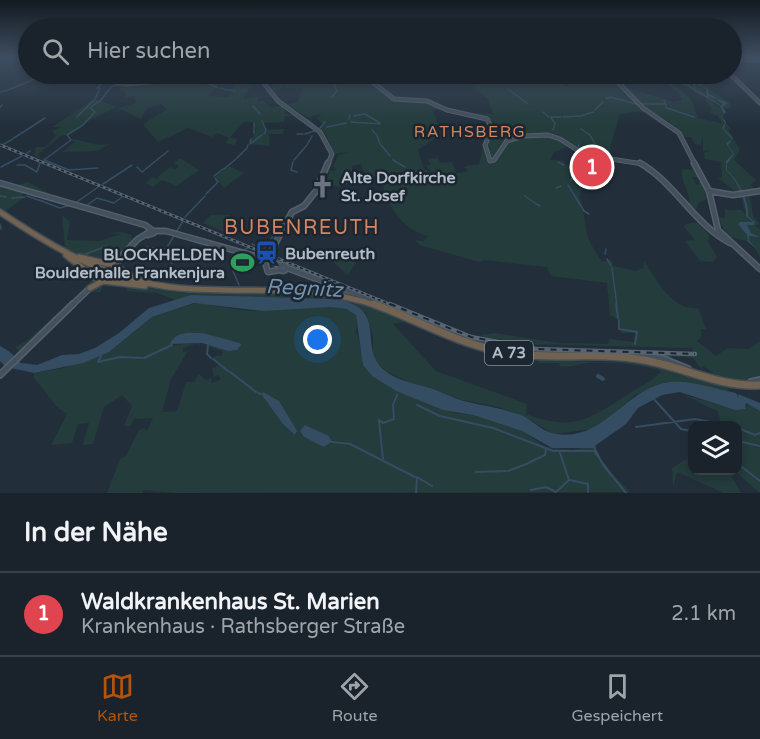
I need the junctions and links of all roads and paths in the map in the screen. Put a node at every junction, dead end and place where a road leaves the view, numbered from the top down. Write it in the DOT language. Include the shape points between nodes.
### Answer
graph roads {
  1 [pos="266,84"];
  2 [pos="374,84"];
  3 [pos="620,84"];
  4 [pos="740,84"];
  5 [pos="760,103"];
  6 [pos="0,183"];
  7 [pos="709,191"];
  8 [pos="760,191"];
  9 [pos="0,213"];
  10 [pos="150,232"];
  11 [pos="730,243"];
  12 [pos="66,254"];
  13 [pos="118,259"];
  14 [pos="110,266"];
  15 [pos="281,268"];
  16 [pos="760,269"];
  17 [pos="101,278"];
  18 [pos="151,285"];
  19 [pos="90,288"];
  20 [pos="0,375"];
  21 [pos="760,380"];
  22 [pos="760,386"];
  1 -- 15 [label="street" via="270,92 325,135 332,155 316,191 304,206 293,210 264,267 271,272"];
  2 -- 11 [label="street" via="404,102 428,101 447,110 487,119 492,126 484,143 489,160 493,161 506,142 548,135 585,156 628,159 651,168 717,236"];
  3 -- 7 [label="street" via="643,108 677,130"];
  4 -- 5 [label="street"];
  6 -- 10 [label="street"];
  7 -- 8 [label="street" via="733,195"];
  7 -- 11 [label="street" via="715,225"];
  9 -- 12 [label="highway, A 73"];
  10 -- 13 [label="street"];
  10 -- 15 [label="street" via="176,233 252,255"];
  11 -- 16 [label="street"];
  12 -- 14 [label="highway"];
  12 -- 17 [label="highway"];
  12 -- 18 [label="highway, A 73" via="118,278"];
  13 -- 14 [label="highway"];
  14 -- 17 [label="street, bridge"];
  14 -- 18 [label="highway"];
  15 -- 21 [label="street" via="495,347 646,356 724,381"];
  17 -- 18 [label="highway"];
  17 -- 19 [label="highway"];
  18 -- 22 [label="highway, A 73" via="200,291 332,296 374,306 497,354 631,361 726,384"];
  19 -- 20 [label="street"];
}
